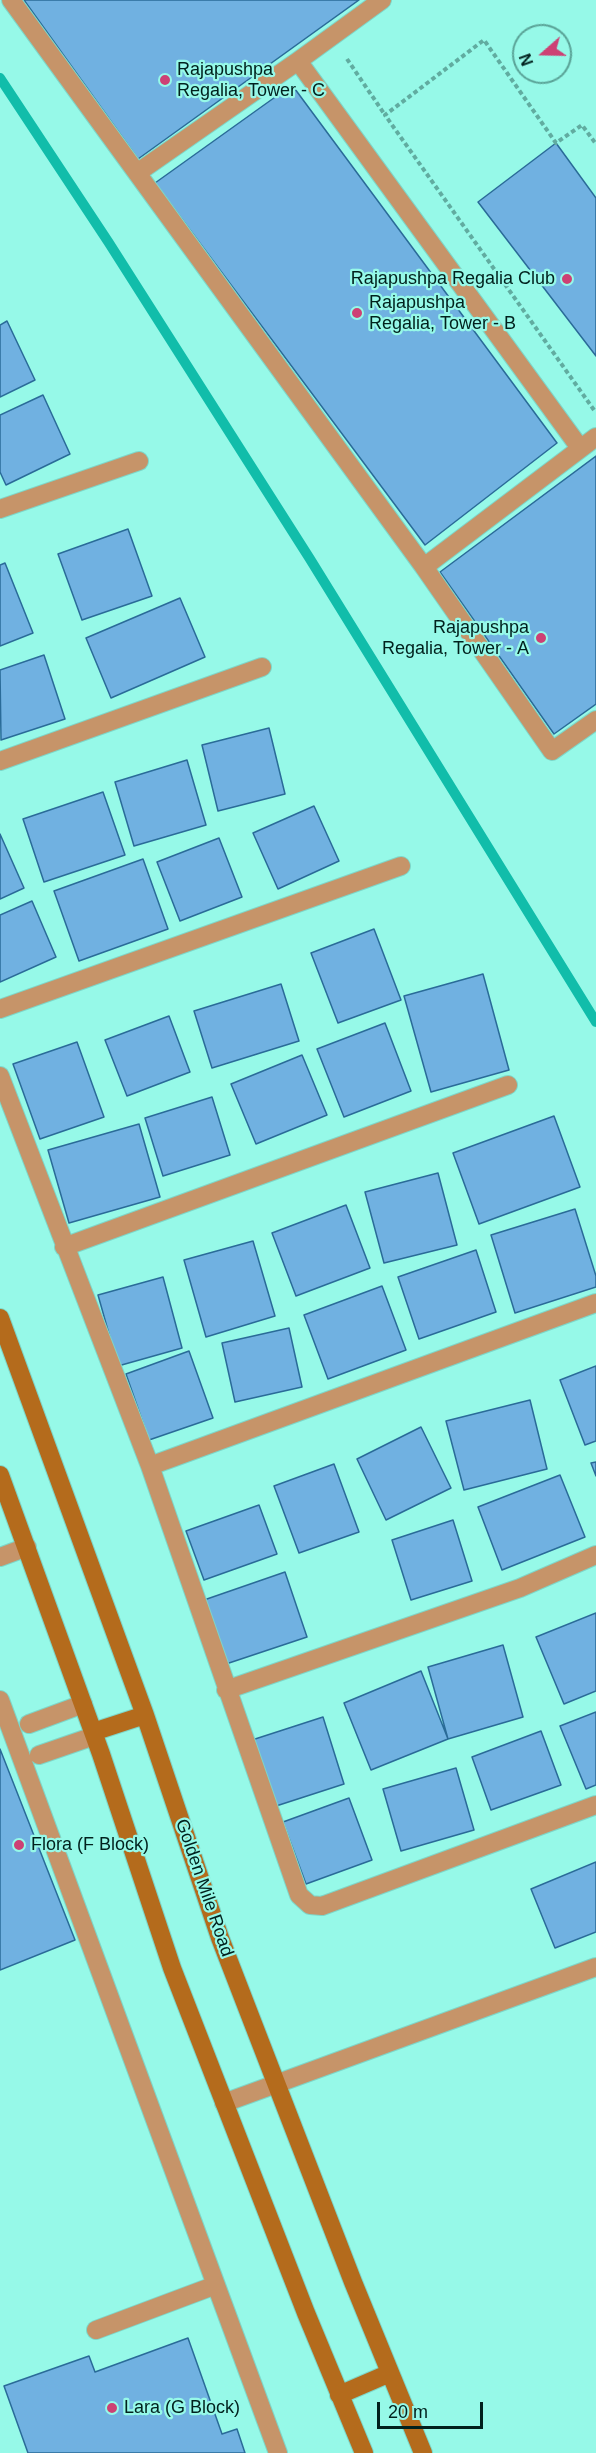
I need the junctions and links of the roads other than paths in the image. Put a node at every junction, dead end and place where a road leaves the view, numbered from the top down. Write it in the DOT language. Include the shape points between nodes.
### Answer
graph roads {
  1 [pos="11,0"];
  2 [pos="382,0"];
  3 [pos="298,61"];
  4 [pos="137,173"];
  5 [pos="596,437"];
  6 [pos="580,448"];
  7 [pos="139,461"];
  8 [pos="0,509"];
  9 [pos="424,567"];
  10 [pos="262,667"];
  11 [pos="596,720"];
  12 [pos="0,761"];
  13 [pos="401,866"];
  14 [pos="0,1009"];
  15 [pos="0,1076"];
  16 [pos="508,1085"];
  17 [pos="64,1247"];
  18 [pos="596,1303"];
  19 [pos="0,1318"];
  20 [pos="150,1466"];
  21 [pos="0,1475"];
  22 [pos="5,1503"];
  23 [pos="27,1547"];
  24 [pos="596,1556"];
  25 [pos="0,1557"];
  26 [pos="226,1690"];
  27 [pos="0,1700"];
  28 [pos="83,1704"];
  29 [pos="145,1715"];
  30 [pos="28,1724"];
  31 [pos="93,1734"];
  32 [pos="39,1755"];
  33 [pos="596,1805"];
  34 [pos="596,1967"];
  35 [pos="276,2083"];
  36 [pos="224,2103"];
  37 [pos="216,2285"];
  38 [pos="96,2330"];
  39 [pos="390,2373"];
  40 [pos="339,2395"];
  41 [pos="278,2453"];
  42 [pos="364,2453"];
  43 [pos="423,2453"];
  1 -- 4 [label="street"];
  2 -- 3 [label="street"];
  3 -- 4 [label="street"];
  3 -- 6 [label="street"];
  4 -- 9 [label="street"];
  5 -- 6 [label="street"];
  6 -- 9 [label="street"];
  7 -- 8 [label="street"];
  9 -- 11 [label="street" via="552,751"];
  10 -- 12 [label="street"];
  13 -- 14 [label="street"];
  15 -- 17 [label="street"];
  16 -- 17 [label="street"];
  17 -- 20 [label="street"];
  18 -- 20 [label="street"];
  19 -- 29 [label="street, Golden Mile Road"];
  20 -- 26 [label="street"];
  21 -- 22 [label="street"];
  22 -- 23 [label="street"];
  23 -- 25 [label="street"];
  23 -- 28 [label="street"];
  24 -- 26 [label="street" via="520,1588"];
  26 -- 33 [label="street" via="299,1895 310,1905 339,1901"];
  27 -- 37 [label="street"];
  28 -- 30 [label="street"];
  28 -- 31 [label="street"];
  29 -- 31 [label="street"];
  29 -- 35 [label="street, Golden Mile Road" via="220,1938"];
  31 -- 32 [label="street"];
  31 -- 36 [label="street" via="172,1968"];
  34 -- 35 [label="street"];
  35 -- 36 [label="street"];
  35 -- 39 [label="street, Golden Mile Road"];
  36 -- 40 [label="street"];
  37 -- 38 [label="street"];
  37 -- 41 [label="street"];
  39 -- 40 [label="street"];
  39 -- 43 [label="street, Golden Mile Road"];
  40 -- 42 [label="street"];
}
